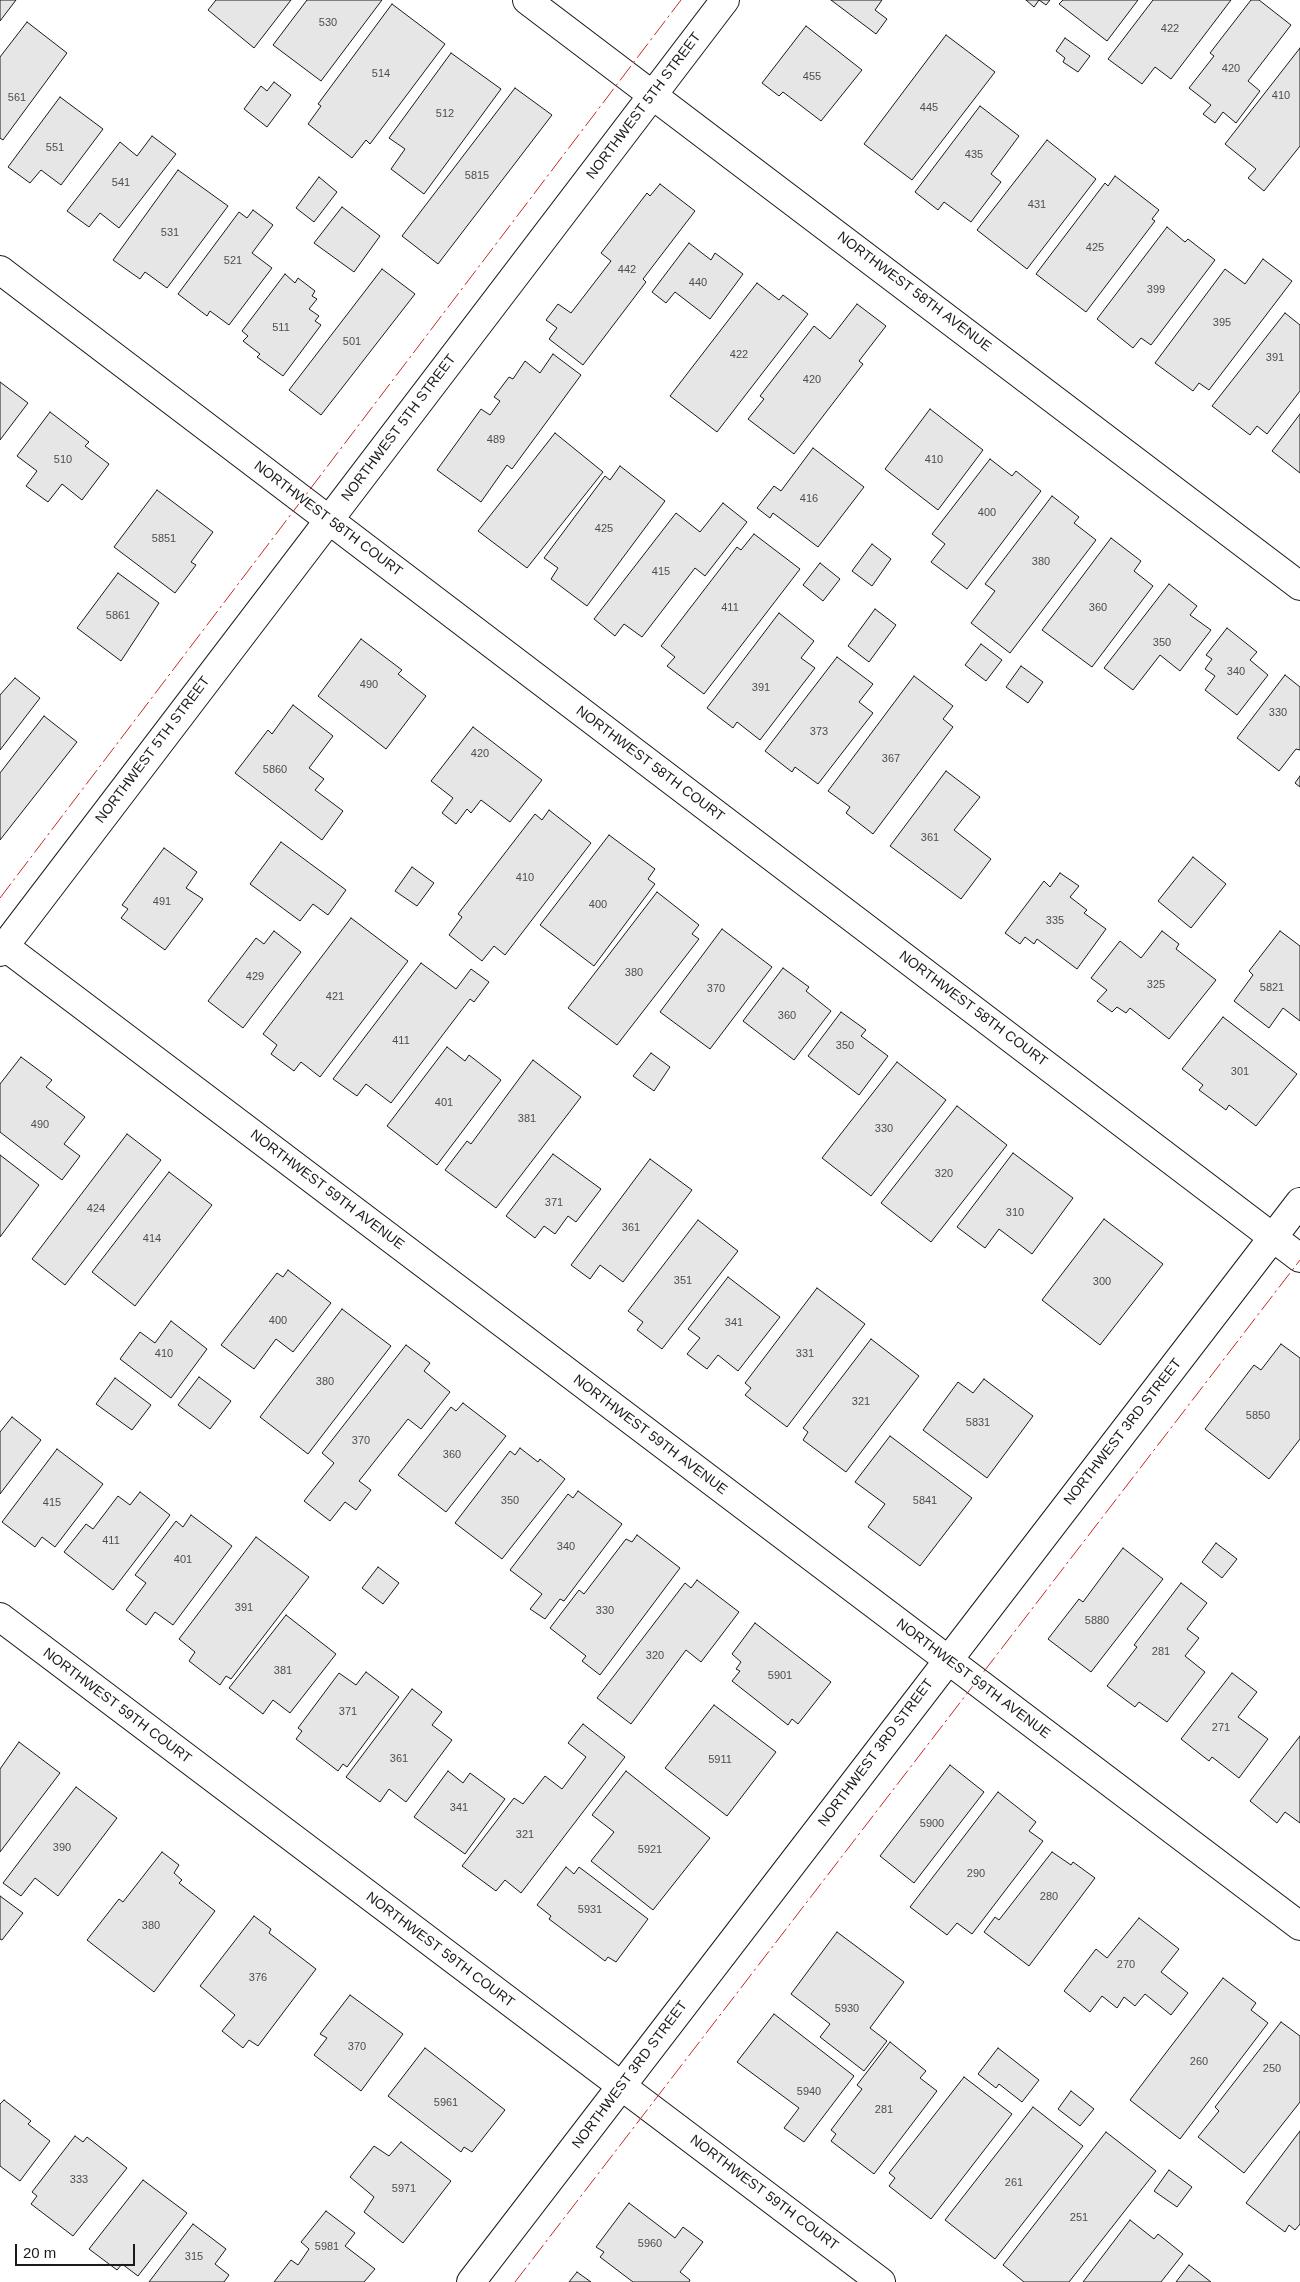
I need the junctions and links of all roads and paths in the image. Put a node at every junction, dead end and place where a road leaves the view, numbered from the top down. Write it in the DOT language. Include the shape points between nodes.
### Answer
graph roads {
  1 [pos="527,0"];
  2 [pos="725,0"];
  3 [pos="652,95"];
  4 [pos="0,270"];
  5 [pos="329,520"];
  6 [pos="1300,586"];
  7 [pos="1,947"];
  8 [pos="1300,1202"];
  9 [pos="1273,1237"];
  10 [pos="1300,1258"];
  11 [pos="0,1618"];
  12 [pos="947,1660"];
  13 [pos="1300,1926"];
  14 [pos="621,2085"];
  15 [pos="471,2282"];
  16 [pos="881,2282"];
  1 -- 3 [label="street, NORTHWEST 58TH AVENUE"];
  2 -- 3 [label="street, NORTHWEST 5TH STREET"];
  3 -- 5 [label="street, NORTHWEST 5TH STREET"];
  3 -- 6 [label="street, NORTHWEST 58TH AVENUE"];
  4 -- 5 [label="street, NORTHWEST 58TH COURT"];
  5 -- 7 [label="street, NORTHWEST 5TH STREET"];
  5 -- 9 [label="street, NORTHWEST 58TH COURT"];
  7 -- 12 [label="street, NORTHWEST 59TH AVENUE"];
  8 -- 9 [label="street, NORTHWEST 3RD STREET"];
  9 -- 10 [label="street, NORTHWEST 58TH COURT"];
  9 -- 12 [label="street, NORTHWEST 3RD STREET"];
  11 -- 14 [label="street, NORTHWEST 59TH COURT"];
  12 -- 13 [label="street, NORTHWEST 59TH AVENUE"];
  12 -- 14 [label="street, NORTHWEST 3RD STREET"];
  14 -- 15 [label="street, NORTHWEST 3RD STREET"];
  14 -- 16 [label="street, NORTHWEST 59TH COURT"];
}
